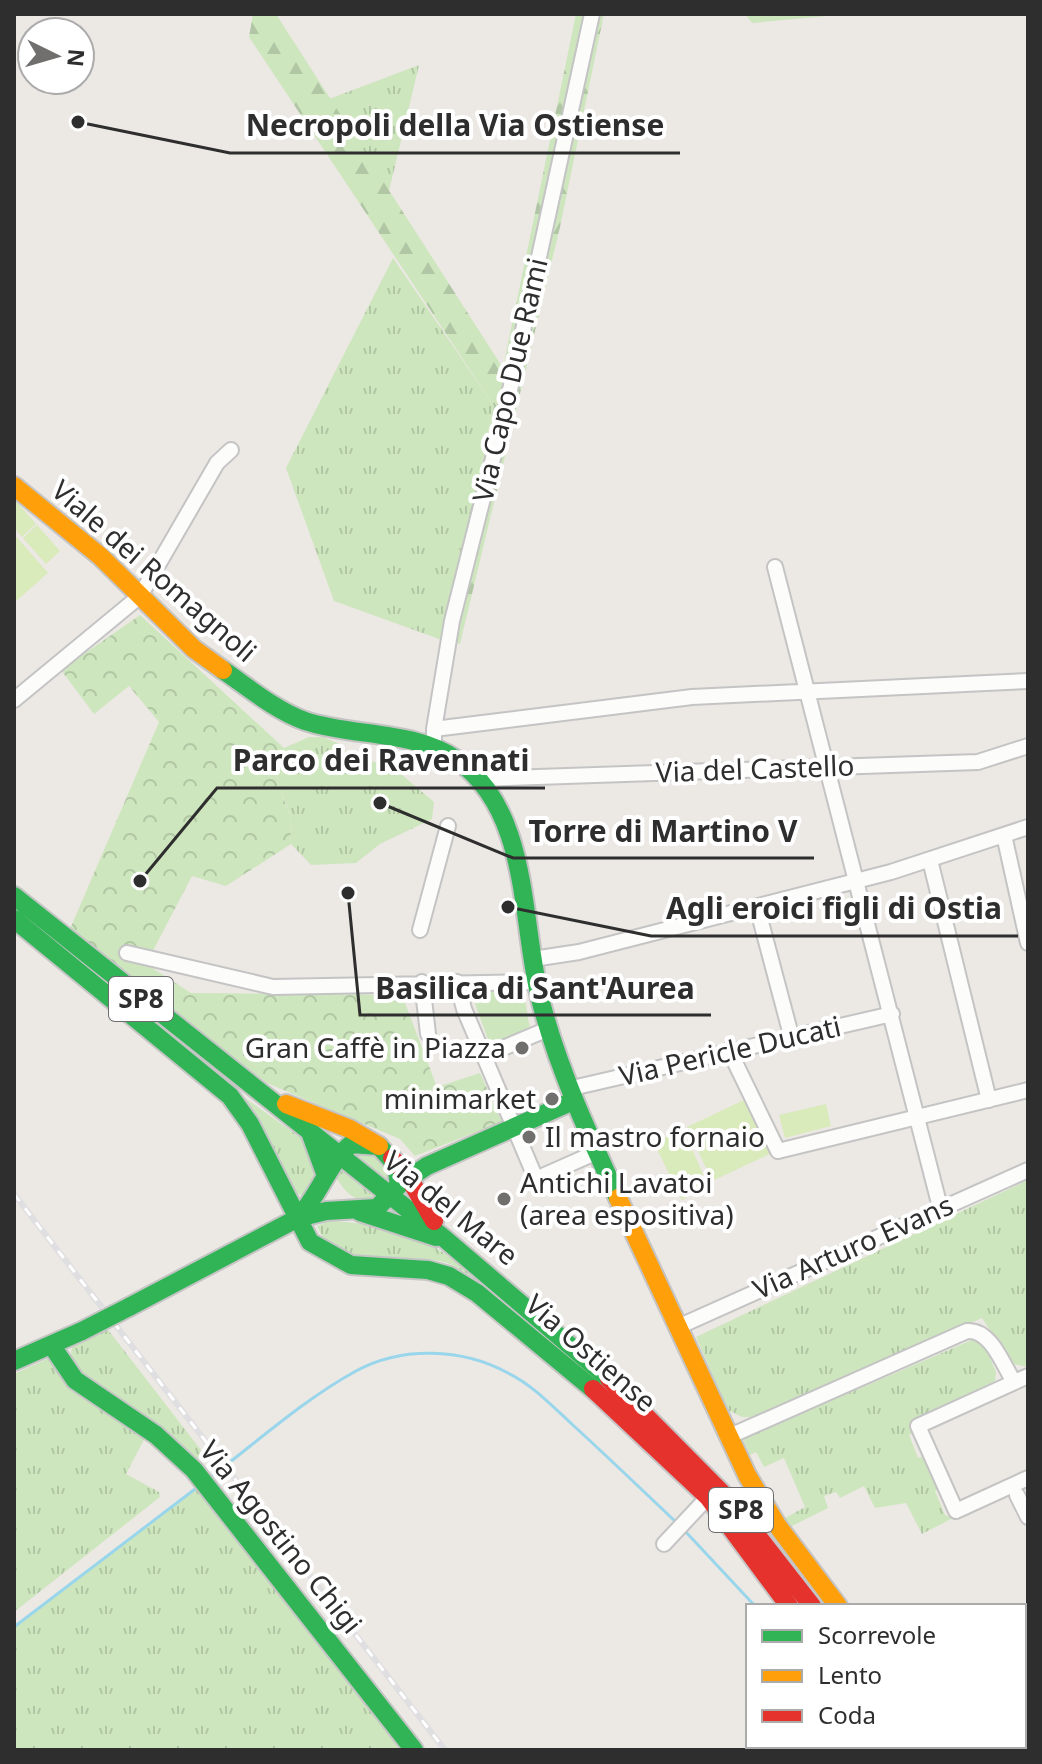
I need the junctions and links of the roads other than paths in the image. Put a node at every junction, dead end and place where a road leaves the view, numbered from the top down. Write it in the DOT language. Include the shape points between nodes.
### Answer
graph roads {
  1 [pos="592,14"];
  2 [pos="231,450"];
  3 [pos="14,486"];
  4 [pos="775,567"];
  5 [pos="140,596"];
  6 [pos="1028,681"];
  7 [pos="810,693"];
  8 [pos="14,700"];
  9 [pos="434,738"];
  10 [pos="1028,746"];
  11 [pos="829,766"];
  12 [pos="480,779"];
  13 [pos="448,826"];
  14 [pos="1028,827"];
  15 [pos="1004,835"];
  16 [pos="930,860"];
  17 [pos="858,881"];
  18 [pos="14,896"];
  19 [pos="757,907"];
  20 [pos="1024,912"];
  21 [pos="14,919"];
  22 [pos="420,930"];
  23 [pos="1028,943"];
  24 [pos="127,953"];
  25 [pos="533,959"];
  26 [pos="422,982"];
  27 [pos="457,982"];
  28 [pos="537,982"];
  29 [pos="892,1014"];
  30 [pos="548,1029"];
  31 [pos="428,1034"];
  32 [pos="791,1035"];
  33 [pos="729,1050"];
  34 [pos="484,1056"];
  35 [pos="1028,1090"];
  36 [pos="571,1095"];
  37 [pos="271,1098"];
  38 [pos="989,1100"];
  39 [pos="917,1119"];
  40 [pos="514,1129"];
  41 [pos="310,1132"];
  42 [pos="386,1152"];
  43 [pos="597,1152"];
  44 [pos="338,1153"];
  45 [pos="427,1166"];
  46 [pos="1028,1170"];
  47 [pos="326,1176"];
  48 [pos="400,1186"];
  49 [pos="940,1207"];
  50 [pos="360,1212"];
  51 [pos="298,1218"];
  52 [pos="263,1234"];
  53 [pos="447,1241"];
  54 [pos="310,1242"];
  55 [pos="680,1326"];
  56 [pos="52,1346"];
  57 [pos="14,1361"];
  58 [pos="1028,1376"];
  59 [pos="1014,1382"];
  60 [pos="730,1436"];
  61 [pos="1028,1478"];
  62 [pos="1017,1495"];
  63 [pos="708,1497"];
  64 [pos="1028,1517"];
  65 [pos="668,1539"];
  66 [pos="788,1604"];
  67 [pos="811,1604"];
  68 [pos="837,1604"];
  69 [pos="414,1750"];
  1 -- 9 [label="street, Via Capo Due Rami" via="508,399 452,621"];
  2 -- 5 [label="street" via="217,463"];
  3 -- 5 [label="main road, Viale dei Romagnoli"];
  4 -- 7 [label="street"];
  5 -- 8 [label="street"];
  5 -- 9 [label="main road, Viale dei Romagnoli" via="194,649 280,710 327,726"];
  6 -- 7 [label="street"];
  7 -- 9 [label="street" via="692,697"];
  7 -- 11 [label="street"];
  9 -- 12 [label="main road, Viale dei Romagnoli"];
  10 -- 11 [label="street, Via del Castello" via="978,762"];
  11 -- 12 [label="street, Via del Castello"];
  11 -- 17 [label="street"];
  12 -- 25 [label="main road, Viale dei Romagnoli" via="509,831"];
  13 -- 22 [label="street"];
  14 -- 15 [label="street"];
  15 -- 16 [label="street"];
  15 -- 20 [label="street"];
  16 -- 17 [label="street"];
  16 -- 38 [label="street"];
  17 -- 19 [label="street"];
  17 -- 29 [label="street"];
  18 -- 37 [label="main road, Via del Mare / SP8"];
  19 -- 25 [label="street"];
  19 -- 32 [label="street"];
  20 -- 23 [label="street"];
  21 -- 51 [label="main road" via="223,1088 250,1124"];
  24 -- 26 [label="street" via="273,987"];
  25 -- 28 [label="main road, Viale dei Romagnoli"];
  26 -- 27 [label="street"];
  26 -- 31 [label="street"];
  27 -- 28 [label="street"];
  27 -- 34 [label="street"];
  28 -- 30 [label="main road, Viale dei Romagnoli"];
  29 -- 32 [label="street, Via Pericle Ducati"];
  29 -- 39 [label="street"];
  30 -- 34 [label="street"];
  30 -- 36 [label="main road, Viale dei Romagnoli"];
  32 -- 33 [label="street, Via Pericle Ducati"];
  33 -- 36 [label="street, Via Pericle Ducati"];
  33 -- 39 [label="street" via="778,1151"];
  34 -- 40 [label="street"];
  35 -- 38 [label="street"];
  36 -- 40 [label="main road"];
  36 -- 43 [label="main road, Viale dei Romagnoli"];
  37 -- 41 [label="main road, Via del Mare / SP8"];
  37 -- 42 [label="main road" via="342,1125"];
  38 -- 39 [label="street"];
  39 -- 49 [label="street"];
  40 -- 43 [label="street" via="536,1179"];
  40 -- 45 [label="main road"];
  41 -- 44 [label="main road, Via del Mare / SP8"];
  41 -- 47 [label="main road"];
  42 -- 44 [label="main road" via="358,1143"];
  42 -- 45 [label="main road"];
  42 -- 48 [label="main road"];
  43 -- 55 [label="main road, Viale dei Romagnoli"];
  44 -- 47 [label="main road"];
  44 -- 48 [label="main road, Via del Mare / SP8"];
  45 -- 48 [label="main road"];
  46 -- 49 [label="street, Via Arturo Evans"];
  47 -- 50 [label="main road"];
  47 -- 51 [label="main road"];
  48 -- 50 [label="main road" via="377,1208"];
  48 -- 53 [label="main road, Via del Mare / SP8"];
  49 -- 55 [label="street, Via Arturo Evans"];
  50 -- 51 [label="main road" via="326,1211"];
  50 -- 53 [label="main road"];
  51 -- 52 [label="main road"];
  51 -- 54 [label="main road"];
  52 -- 54 [label="main road, Via Ostiense"];
  52 -- 56 [label="main road, bridge"];
  53 -- 67 [label="main road, Via del Mare / SP8" via="561,1333 659,1423 743,1512"];
  54 -- 63 [label="main road, Via Ostiense" via="351,1265 428,1270 468,1287 596,1392"];
  55 -- 60 [label="main road, Viale dei Romagnoli"];
  56 -- 57 [label="main road"];
  56 -- 69 [label="main road, Via Agostino Chigi" via="75,1380 156,1435 194,1470"];
  58 -- 59 [label="street"];
  59 -- 60 [label="street" via="985,1336 967,1331"];
  59 -- 61 [label="street" via="918,1426 956,1511"];
  60 -- 68 [label="main road, Viale dei Romagnoli" via="765,1507"];
  62 -- 64 [label="street"];
  63 -- 65 [label="street"];
  63 -- 66 [label="main road, Via Ostiense"];
}
